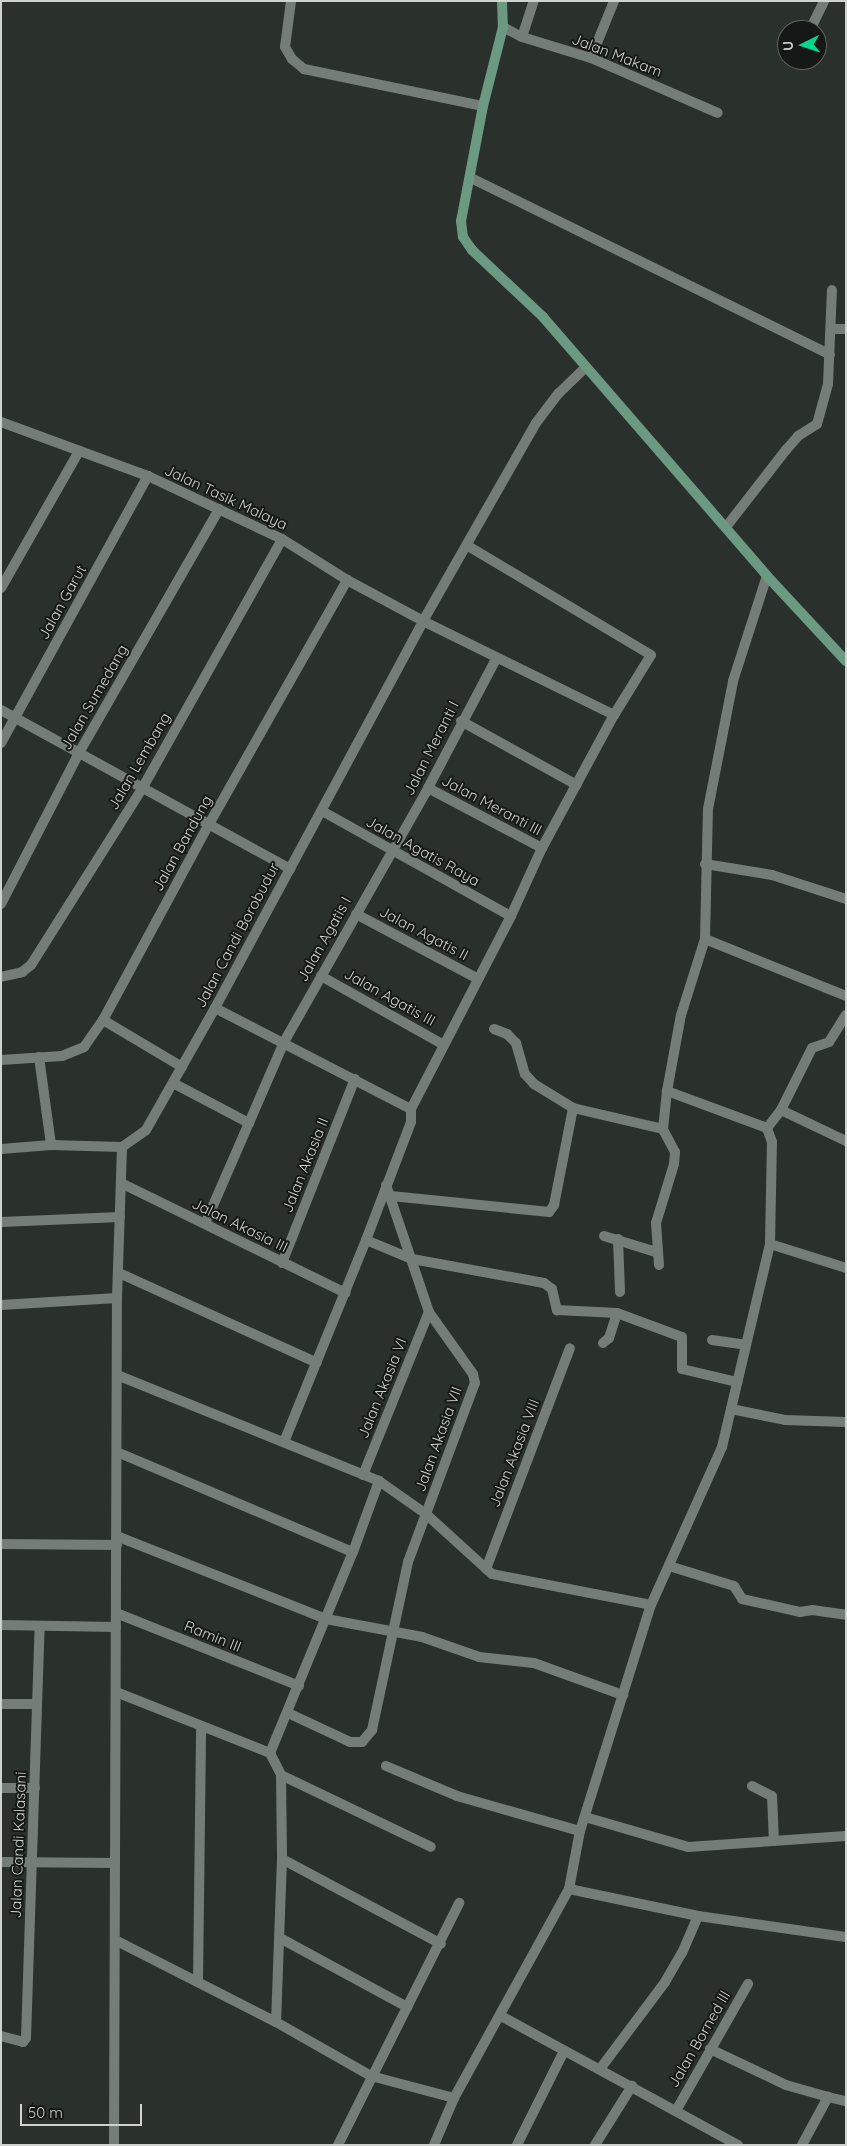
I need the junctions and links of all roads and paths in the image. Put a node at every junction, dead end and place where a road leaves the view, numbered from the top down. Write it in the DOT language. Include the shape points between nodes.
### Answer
graph roads {
  1 [pos="291,1"];
  2 [pos="502,1"];
  3 [pos="534,1"];
  4 [pos="614,1"];
  5 [pos="824,1"];
  6 [pos="815,20"];
  7 [pos="503,27"];
  8 [pos="522,37"];
  9 [pos="591,58"];
  10 [pos="483,106"];
  11 [pos="718,112"];
  12 [pos="471,178"];
  13 [pos="832,290"];
  14 [pos="846,329"];
  15 [pos="831,330"];
  16 [pos="830,355"];
  17 [pos="586,368"];
  18 [pos="3,426"];
  19 [pos="79,451"];
  20 [pos="148,476"];
  21 [pos="219,509"];
  22 [pos="726,527"];
  23 [pos="282,539"];
  24 [pos="468,546"];
  25 [pos="767,576"];
  26 [pos="347,580"];
  27 [pos="1,588"];
  28 [pos="423,621"];
  29 [pos="496,659"];
  30 [pos="846,661"];
  31 [pos="1,710"];
  32 [pos="614,715"];
  33 [pos="16,717"];
  34 [pos="461,721"];
  35 [pos="1,743"];
  36 [pos="80,751"];
  37 [pos="577,785"];
  38 [pos="143,786"];
  39 [pos="428,788"];
  40 [pos="322,811"];
  41 [pos="208,826"];
  42 [pos="542,848"];
  43 [pos="391,851"];
  44 [pos="705,864"];
  45 [pos="290,869"];
  46 [pos="846,899"];
  47 [pos="1,904"];
  48 [pos="356,914"];
  49 [pos="511,916"];
  50 [pos="705,939"];
  51 [pos="321,976"];
  52 [pos="1,977"];
  53 [pos="478,980"];
  54 [pos="846,996"];
  55 [pos="216,1008"];
  56 [pos="846,1015"];
  57 [pos="104,1020"];
  58 [pos="494,1029"];
  59 [pos="284,1042"];
  60 [pos="444,1045"];
  61 [pos="39,1057"];
  62 [pos="1,1060"];
  63 [pos="182,1067"];
  64 [pos="355,1079"];
  65 [pos="173,1084"];
  66 [pos="667,1091"];
  67 [pos="573,1108"];
  68 [pos="411,1109"];
  69 [pos="781,1110"];
  70 [pos="249,1123"];
  71 [pos="767,1128"];
  72 [pos="663,1129"];
  73 [pos="846,1141"];
  74 [pos="51,1144"];
  75 [pos="122,1147"];
  76 [pos="1,1149"];
  77 [pos="121,1184"];
  78 [pos="386,1185"];
  79 [pos="391,1196"];
  80 [pos="120,1217"];
  81 [pos="1,1222"];
  82 [pos="205,1224"];
  83 [pos="604,1236"];
  84 [pos="366,1240"];
  85 [pos="618,1240"];
  86 [pos="770,1244"];
  87 [pos="656,1252"];
  88 [pos="412,1259"];
  89 [pos="282,1263"];
  90 [pos="659,1265"];
  91 [pos="846,1268"];
  92 [pos="119,1273"];
  93 [pos="620,1292"];
  94 [pos="346,1293"];
  95 [pos="118,1298"];
  96 [pos="1,1305"];
  97 [pos="429,1312"];
  98 [pos="617,1313"];
  99 [pos="712,1340"];
  100 [pos="603,1343"];
  101 [pos="746,1345"];
  102 [pos="570,1348"];
  103 [pos="317,1363"];
  104 [pos="117,1375"];
  105 [pos="738,1382"];
  106 [pos="731,1409"];
  107 [pos="846,1422"];
  108 [pos="284,1442"];
  109 [pos="117,1452"];
  110 [pos="363,1475"];
  111 [pos="378,1481"];
  112 [pos="426,1514"];
  113 [pos="118,1541"];
  114 [pos="1,1544"];
  115 [pos="353,1552"];
  116 [pos="669,1566"];
  117 [pos="486,1569"];
  118 [pos="651,1605"];
  119 [pos="116,1613"];
  120 [pos="846,1615"];
  121 [pos="326,1619"];
  122 [pos="1,1625"];
  123 [pos="40,1626"];
  124 [pos="116,1627"];
  125 [pos="396,1631"];
  126 [pos="300,1686"];
  127 [pos="116,1692"];
  128 [pos="623,1695"];
  129 [pos="1,1704"];
  130 [pos="37,1704"];
  131 [pos="288,1713"];
  132 [pos="200,1727"];
  133 [pos="270,1754"];
  134 [pos="386,1766"];
  135 [pos="281,1775"];
  136 [pos="752,1786"];
  137 [pos="1,1788"];
  138 [pos="35,1788"];
  139 [pos="585,1816"];
  140 [pos="580,1832"];
  141 [pos="846,1836"];
  142 [pos="774,1841"];
  143 [pos="431,1846"];
  144 [pos="282,1859"];
  145 [pos="1,1862"];
  146 [pos="32,1862"];
  147 [pos="115,1863"];
  148 [pos="569,1889"];
  149 [pos="459,1902"];
  150 [pos="698,1916"];
  151 [pos="846,1937"];
  152 [pos="280,1938"];
  153 [pos="115,1940"];
  154 [pos="441,1944"];
  155 [pos="198,1982"];
  156 [pos="748,1984"];
  157 [pos="407,2007"];
  158 [pos="501,2016"];
  159 [pos="276,2022"];
  160 [pos="1,2036"];
  161 [pos="710,2048"];
  162 [pos="564,2051"];
  163 [pos="600,2069"];
  164 [pos="371,2076"];
  165 [pos="632,2086"];
  166 [pos="828,2097"];
  167 [pos="454,2098"];
  168 [pos="846,2101"];
  169 [pos="677,2109"];
  170 [pos="114,2145"];
  171 [pos="338,2145"];
  172 [pos="434,2145"];
  173 [pos="517,2145"];
  174 [pos="595,2145"];
  175 [pos="738,2145"];
  176 [pos="802,2145"];
  1 -- 10 [label="street" via="285,47 292,59 304,69"];
  2 -- 7 [label="street"];
  3 -- 8 [label="street"];
  4 -- 9 [label="street"];
  5 -- 6 [label="street"];
  7 -- 8 [label="street, Jalan Makam"];
  7 -- 10 [label="street"];
  8 -- 9 [label="street, Jalan Makam"];
  9 -- 11 [label="street, Jalan Makam"];
  10 -- 12 [label="street"];
  12 -- 16 [label="street"];
  12 -- 17 [label="street" via="461,221 463,237 472,250 542,317"];
  13 -- 15 [label="street"];
  14 -- 15 [label="street"];
  15 -- 16 [label="street"];
  16 -- 22 [label="street" via="828,384 817,424 798,436"];
  17 -- 22 [label="street"];
  17 -- 24 [label="street, Jalan Candi Borobudur" via="536,423"];
  18 -- 19 [label="street, Jalan Tasik Malaya"];
  19 -- 20 [label="street, Jalan Tasik Malaya"];
  19 -- 27 [label="street"];
  20 -- 21 [label="street, Jalan Tasik Malaya"];
  20 -- 33 [label="street, Jalan Garut"];
  21 -- 23 [label="street, Jalan Tasik Malaya"];
  21 -- 36 [label="street, Jalan Sumedang"];
  22 -- 25 [label="street"];
  23 -- 26 [label="street, Jalan Tasik Malaya"];
  23 -- 38 [label="street, Jalan Lembang"];
  24 -- 28 [label="street, Jalan Candi Borobudur"];
  24 -- 32 [label="street" via="651,654"];
  25 -- 30 [label="street"];
  25 -- 44 [label="street" via="733,681 720,740 708,809"];
  26 -- 28 [label="street, Jalan Tasik Malaya"];
  26 -- 41 [label="street, Jalan Bandung"];
  28 -- 29 [label="street, Jalan Tasik Malaya"];
  28 -- 40 [label="street, Jalan Candi Borobudur"];
  29 -- 32 [label="street, Jalan Tasik Malaya"];
  29 -- 34 [label="street, Jalan Meranti I"];
  31 -- 33 [label="street"];
  32 -- 37 [label="street"];
  33 -- 35 [label="street, Jalan Garut"];
  33 -- 36 [label="street"];
  34 -- 37 [label="street"];
  34 -- 39 [label="street, Jalan Meranti I"];
  36 -- 38 [label="street"];
  36 -- 47 [label="street, Jalan Sumedang"];
  37 -- 42 [label="street"];
  38 -- 41 [label="street"];
  38 -- 52 [label="street, Jalan Lembang" via="31,965 22,972"];
  39 -- 42 [label="street, Jalan Meranti III"];
  39 -- 43 [label="street, Jalan Meranti I"];
  40 -- 43 [label="street, Jalan Agatis Raya"];
  40 -- 45 [label="street, Jalan Candi Borobudur"];
  41 -- 45 [label="street"];
  41 -- 57 [label="street, Jalan Bandung"];
  42 -- 49 [label="street"];
  43 -- 48 [label="street, Jalan Agatis I"];
  43 -- 49 [label="street, Jalan Agatis Raya"];
  44 -- 46 [label="street" via="772,875"];
  44 -- 50 [label="street"];
  45 -- 55 [label="street, Jalan Candi Borobudur"];
  48 -- 51 [label="street, Jalan Agatis I"];
  48 -- 53 [label="street, Jalan Agatis II"];
  49 -- 53 [label="street"];
  50 -- 54 [label="street"];
  50 -- 66 [label="street" via="681,1015"];
  51 -- 59 [label="street, Jalan Agatis I"];
  51 -- 60 [label="street, Jalan Agatis III"];
  53 -- 60 [label="street"];
  55 -- 59 [label="street"];
  55 -- 63 [label="street, Jalan Candi Borobudur"];
  56 -- 69 [label="street" via="829,1042 812,1048"];
  57 -- 61 [label="street, Jalan Bandung" via="84,1047 62,1056"];
  57 -- 63 [label="street"];
  58 -- 67 [label="street" via="508,1034 516,1044 525,1074 534,1084"];
  59 -- 64 [label="street"];
  59 -- 70 [label="street, Jalan Agatis I"];
  60 -- 68 [label="street"];
  61 -- 62 [label="street, Jalan Bandung"];
  61 -- 74 [label="street"];
  63 -- 65 [label="street, Jalan Candi Borobudur"];
  64 -- 68 [label="street"];
  64 -- 89 [label="street, Jalan Akasia II"];
  65 -- 70 [label="street"];
  65 -- 75 [label="street, Jalan Candi Borobudur" via="146,1130"];
  66 -- 71 [label="street"];
  66 -- 72 [label="street"];
  67 -- 72 [label="street"];
  67 -- 79 [label="street" via="554,1205 549,1212"];
  68 -- 78 [label="street" via="411,1122"];
  69 -- 71 [label="street"];
  69 -- 73 [label="street"];
  70 -- 82 [label="street, Jalan Agatis I"];
  71 -- 86 [label="street" via="772,1142"];
  72 -- 87 [label="street" via="675,1152 656,1223"];
  74 -- 75 [label="street"];
  74 -- 76 [label="street"];
  75 -- 77 [label="street"];
  77 -- 80 [label="street"];
  77 -- 82 [label="street, Jalan Akasia III"];
  78 -- 79 [label="street"];
  78 -- 84 [label="street"];
  79 -- 88 [label="street"];
  80 -- 81 [label="street"];
  80 -- 92 [label="street"];
  82 -- 89 [label="street, Jalan Akasia III"];
  83 -- 85 [label="street"];
  84 -- 88 [label="street"];
  84 -- 94 [label="street"];
  85 -- 87 [label="street"];
  85 -- 93 [label="street"];
  86 -- 91 [label="street"];
  86 -- 101 [label="street"];
  87 -- 90 [label="street"];
  88 -- 97 [label="street"];
  88 -- 98 [label="street" via="544,1282 552,1289 557,1310"];
  89 -- 94 [label="street, Jalan Akasia III"];
  92 -- 95 [label="street"];
  92 -- 103 [label="street"];
  94 -- 103 [label="street"];
  95 -- 96 [label="street"];
  95 -- 104 [label="street"];
  97 -- 110 [label="street, Jalan Akasia VI"];
  97 -- 112 [label="street, Jalan Akasia VII" via="473,1374 472,1395"];
  98 -- 100 [label="street" via="609,1338"];
  98 -- 105 [label="street" via="682,1336 682,1369"];
  99 -- 101 [label="street"];
  101 -- 105 [label="street"];
  102 -- 117 [label="street, Jalan Akasia VIII"];
  103 -- 108 [label="street"];
  104 -- 108 [label="street"];
  104 -- 109 [label="street"];
  105 -- 106 [label="street"];
  106 -- 107 [label="street" via="784,1420"];
  106 -- 116 [label="street" via="722,1448"];
  108 -- 110 [label="street"];
  109 -- 113 [label="street"];
  109 -- 115 [label="street"];
  110 -- 111 [label="street"];
  111 -- 112 [label="street"];
  111 -- 115 [label="street"];
  112 -- 117 [label="street"];
  112 -- 125 [label="street, Jalan Akasia VII" via="406,1572"];
  113 -- 114 [label="street"];
  113 -- 119 [label="street"];
  113 -- 121 [label="street"];
  115 -- 121 [label="street"];
  116 -- 118 [label="street"];
  116 -- 120 [label="street" via="734,1586 742,1599 800,1612 812,1610"];
  117 -- 118 [label="street" via="502,1577"];
  118 -- 128 [label="street"];
  119 -- 124 [label="street"];
  119 -- 126 [label="street, Ramin III"];
  121 -- 125 [label="street"];
  121 -- 126 [label="street"];
  122 -- 123 [label="street"];
  123 -- 124 [label="street"];
  123 -- 130 [label="street, Jalan Candi Kalasani"];
  124 -- 127 [label="street"];
  125 -- 128 [label="street" via="478,1657 534,1663"];
  125 -- 131 [label="street, Jalan Akasia VII" via="372,1730 362,1742 350,1742"];
  126 -- 131 [label="street"];
  127 -- 132 [label="street"];
  127 -- 147 [label="street"];
  128 -- 139 [label="street"];
  129 -- 130 [label="street"];
  130 -- 138 [label="street, Jalan Candi Kalasani"];
  131 -- 133 [label="street"];
  132 -- 133 [label="street"];
  132 -- 155 [label="street"];
  133 -- 135 [label="street"];
  134 -- 140 [label="street" via="456,1796"];
  135 -- 143 [label="street"];
  135 -- 144 [label="street"];
  136 -- 142 [label="street" via="772,1796"];
  137 -- 138 [label="street"];
  138 -- 146 [label="street, Jalan Candi Kalasani"];
  139 -- 140 [label="street"];
  139 -- 142 [label="street" via="688,1847"];
  140 -- 148 [label="street"];
  141 -- 142 [label="street"];
  144 -- 152 [label="street"];
  144 -- 154 [label="street"];
  145 -- 146 [label="street"];
  146 -- 147 [label="street"];
  146 -- 160 [label="street, Jalan Candi Kalasani" via="26,2038 22,2042"];
  147 -- 153 [label="street"];
  148 -- 150 [label="street"];
  148 -- 158 [label="street"];
  149 -- 154 [label="street"];
  150 -- 151 [label="street"];
  150 -- 163 [label="street" via="665,1982"];
  152 -- 157 [label="street"];
  152 -- 159 [label="street"];
  153 -- 155 [label="street"];
  153 -- 170 [label="street"];
  154 -- 157 [label="street"];
  155 -- 159 [label="street"];
  156 -- 161 [label="street, Jalan Borned lll"];
  157 -- 164 [label="street"];
  158 -- 162 [label="street"];
  158 -- 167 [label="street"];
  159 -- 164 [label="street"];
  161 -- 166 [label="street" via="786,2086"];
  161 -- 169 [label="street, Jalan Borned lll"];
  162 -- 163 [label="street"];
  162 -- 173 [label="street"];
  163 -- 165 [label="street"];
  164 -- 167 [label="street"];
  164 -- 171 [label="street"];
  165 -- 169 [label="street"];
  165 -- 174 [label="street"];
  166 -- 168 [label="street"];
  166 -- 176 [label="street"];
  167 -- 172 [label="street"];
  169 -- 175 [label="street"];
}
